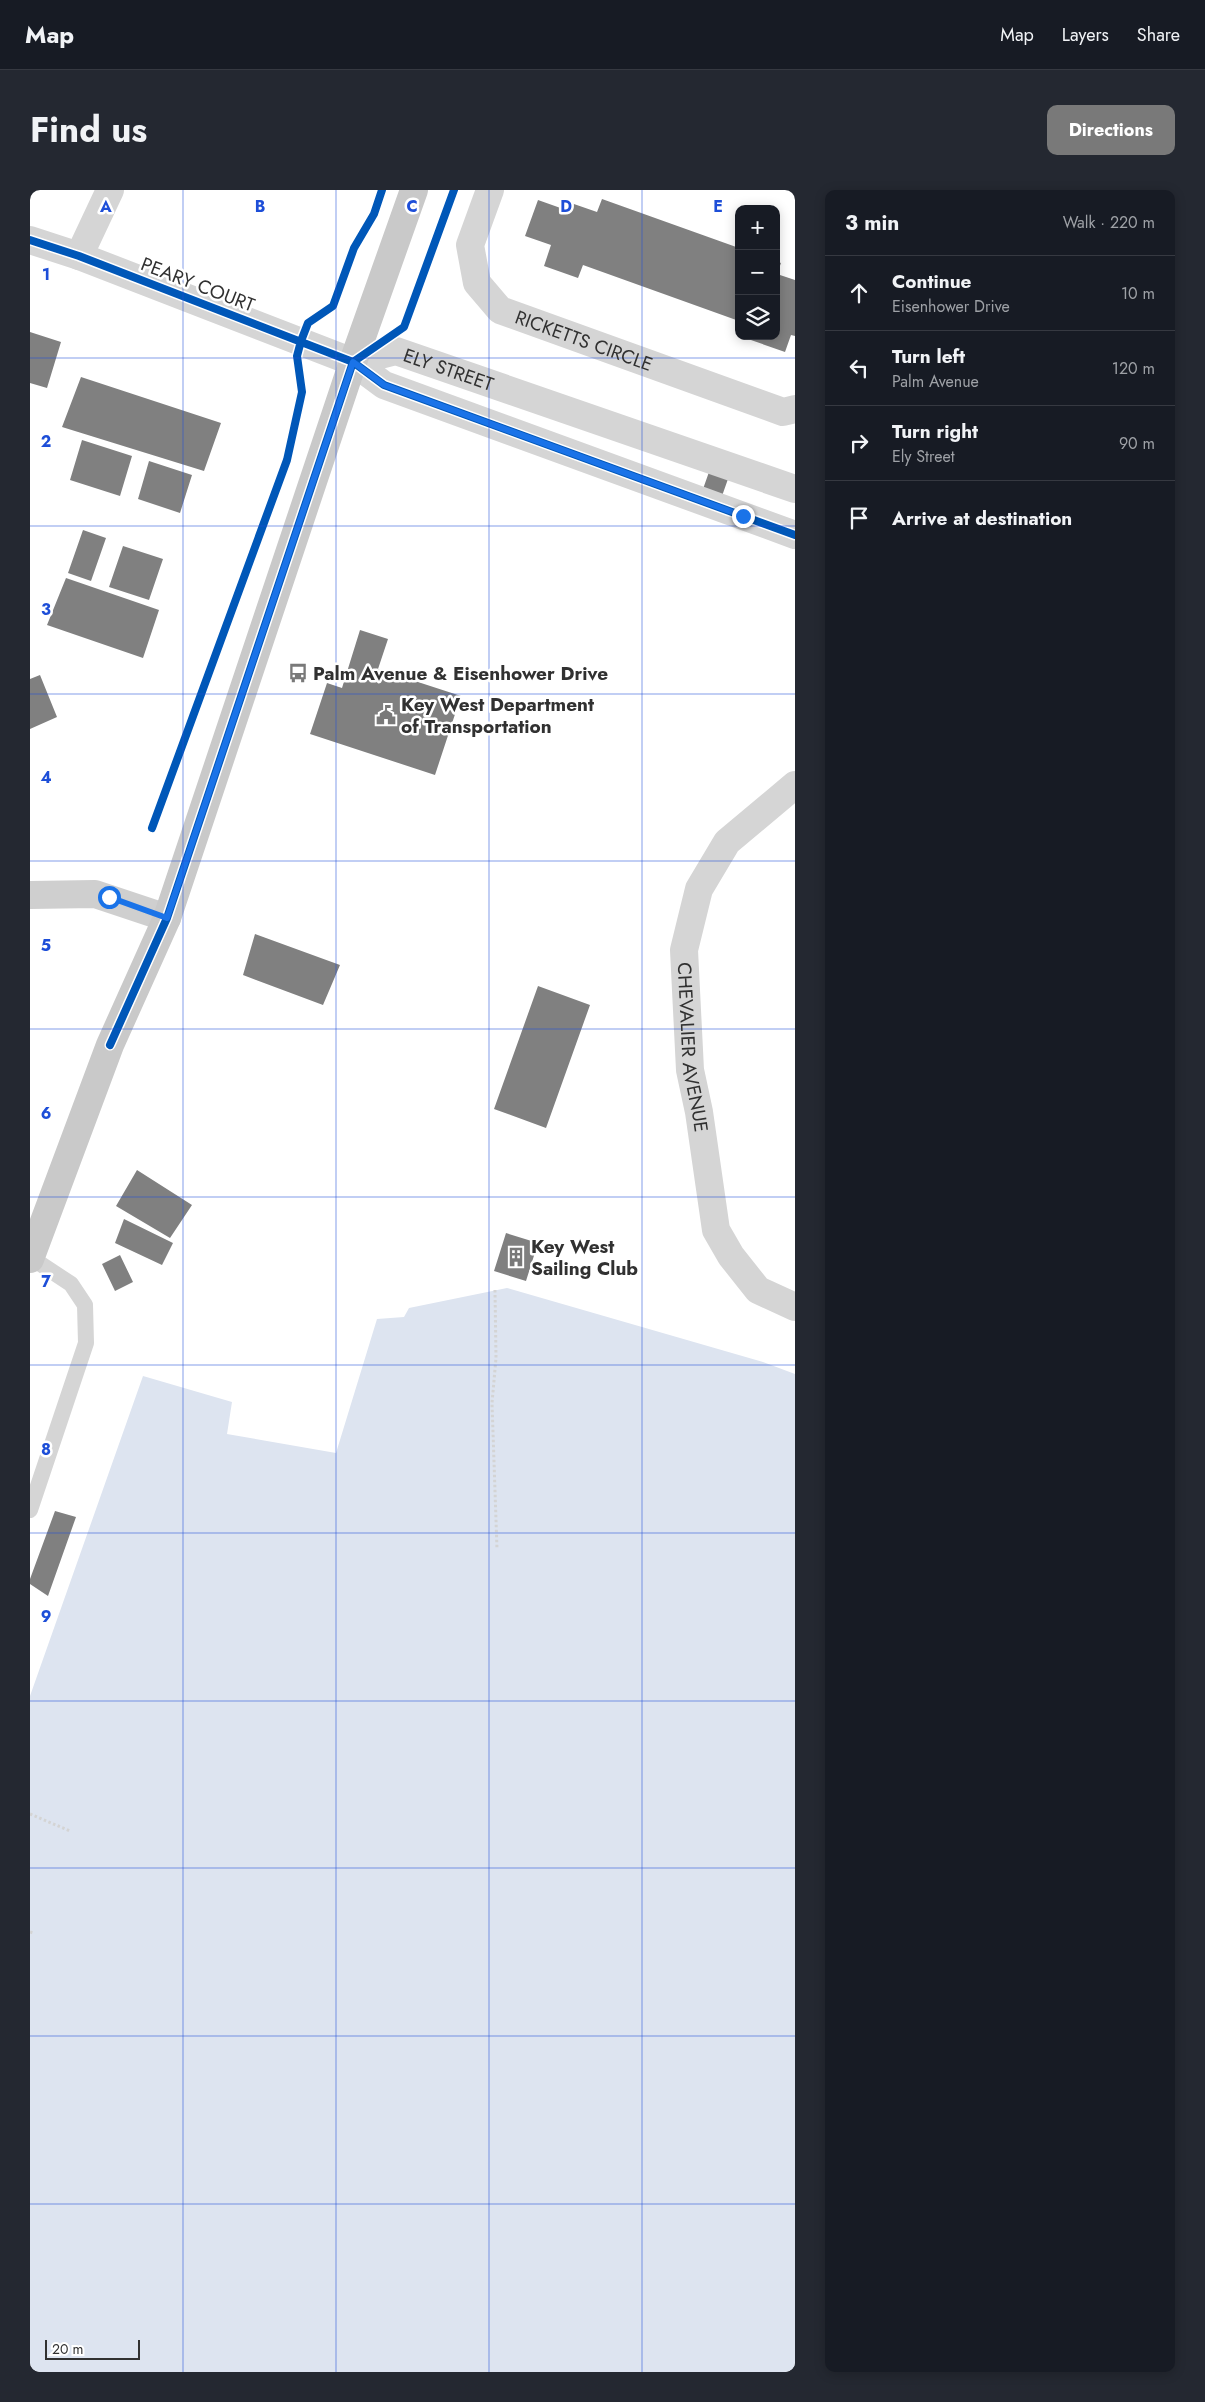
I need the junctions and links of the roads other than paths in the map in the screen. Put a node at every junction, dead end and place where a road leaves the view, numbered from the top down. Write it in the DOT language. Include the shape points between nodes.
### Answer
graph roads {
  1 [pos="110,190"];
  2 [pos="414,190"];
  3 [pos="490,190"];
  4 [pos="30,240"];
  5 [pos="80,256"];
  6 [pos="353,362"];
  7 [pos="498,386"];
  8 [pos="795,409"];
  9 [pos="484,422"];
  10 [pos="672,447"];
  11 [pos="659,486"];
  12 [pos="795,489"];
  13 [pos="795,535"];
  14 [pos="795,785"];
  15 [pos="30,895"];
  16 [pos="167,918"];
  17 [pos="30,1258"];
  18 [pos="795,1307"];
  19 [pos="30,1510"];
  1 -- 5 [label="street"];
  2 -- 6 [label="main road"];
  3 -- 8 [label="street, RICKETTS CIRCLE" via="470,245 477,282 500,310 782,412"];
  4 -- 5 [label="street, PEARY COURT"];
  5 -- 6 [label="street, PEARY COURT"];
  6 -- 7 [label="street, ELY STREET" via="396,351"];
  6 -- 9 [label="street, ELY STREET" via="384,385"];
  6 -- 16 [label="main road"];
  7 -- 9 [label="street"];
  7 -- 10 [label="street, ELY STREET"];
  9 -- 11 [label="street, ELY STREET"];
  10 -- 11 [label="street"];
  10 -- 12 [label="street, ELY STREET"];
  11 -- 13 [label="street, ELY STREET"];
  14 -- 18 [label="street, CHEVALIER AVENUE" via="727,842 699,889 684,950 690,1070 716,1230 731,1256 758,1290"];
  15 -- 16 [label="street" via="95,894"];
  16 -- 17 [label="main road" via="110,1045"];
  17 -- 19 [label="lane" via="71,1284 84,1305 86,1342"];
}
